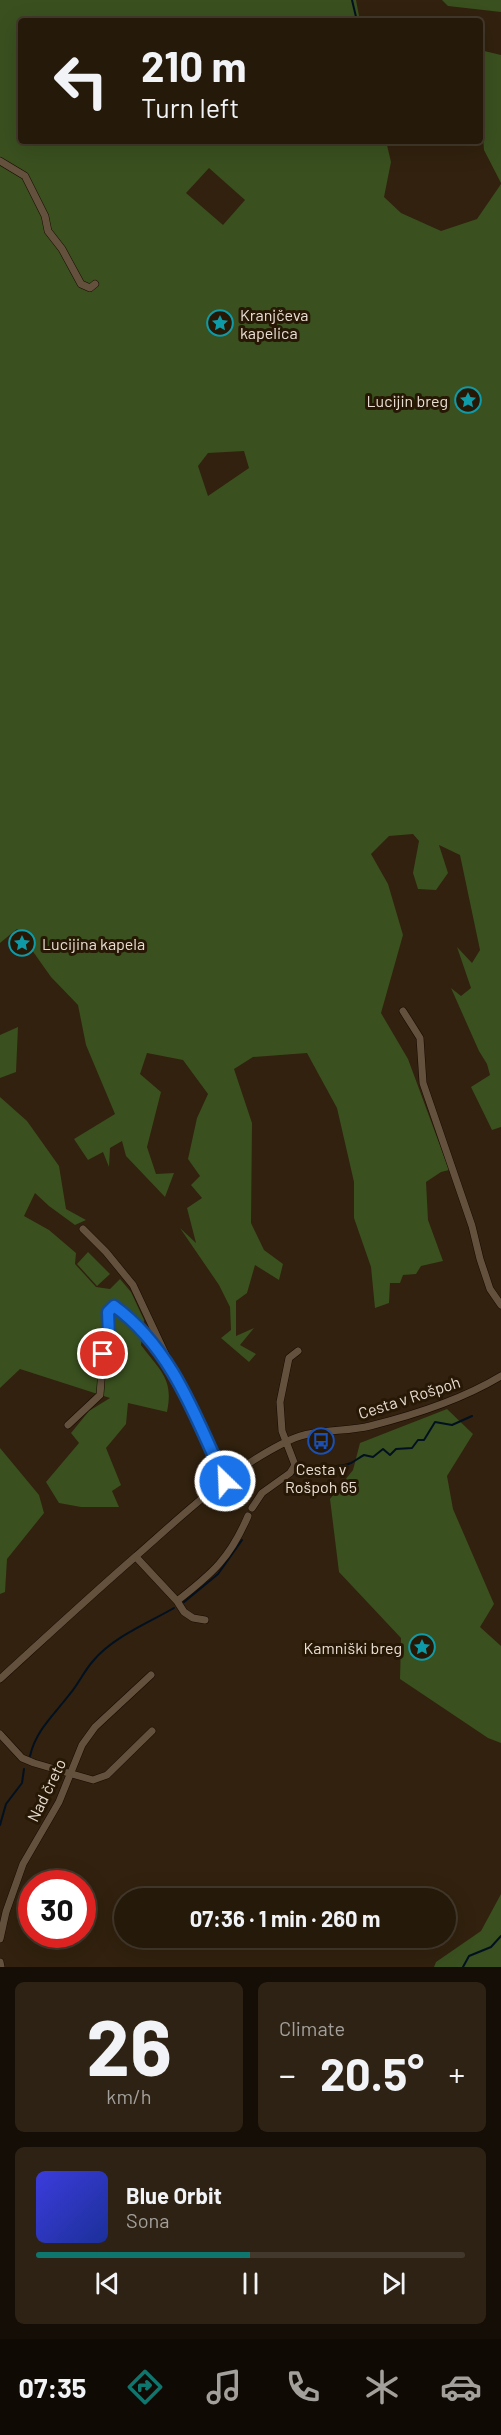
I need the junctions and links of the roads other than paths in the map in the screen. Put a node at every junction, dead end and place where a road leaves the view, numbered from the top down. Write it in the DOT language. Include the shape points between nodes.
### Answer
graph roads {
  1 [pos="0,161"];
  2 [pos="95,284"];
  3 [pos="403,1011"];
  4 [pos="83,1229"];
  5 [pos="501,1305"];
  6 [pos="298,1352"];
  7 [pos="173,1370"];
  8 [pos="501,1376"];
  9 [pos="68,1425"];
  10 [pos="286,1442"];
  11 [pos="225,1481"];
  12 [pos="252,1508"];
  13 [pos="248,1516"];
  14 [pos="136,1557"];
  15 [pos="177,1601"];
  16 [pos="205,1620"];
  17 [pos="151,1675"];
  18 [pos="0,1679"];
  19 [pos="152,1731"];
  20 [pos="0,1734"];
  21 [pos="70,1772"];
  22 [pos="0,1938"];
  23 [pos="0,1962"];
  24 [pos="1,1967"];
  1 -- 2 [label="street" via="25,176 45,216 48,231 81,284 90,288"];
  3 -- 5 [label="street" via="420,1038 423,1083 490,1289"];
  4 -- 7 [label="street" via="133,1285"];
  6 -- 10 [label="street" via="290,1358 280,1402"];
  7 -- 9 [label="street" via="135,1321 114,1306 108,1312 109,1337 103,1354 100,1395"];
  7 -- 11 [label="street"];
  8 -- 10 [label="street, Cesta v Rošpoh" via="469,1392 379,1423"];
  10 -- 11 [label="street, Cesta v Rošpoh"];
  10 -- 12 [label="street" via="295,1465 262,1493"];
  11 -- 14 [label="street, Cesta v Rošpoh"];
  13 -- 15 [label="street" via="224,1560"];
  14 -- 15 [label="street"];
  14 -- 18 [label="street, Cesta v Rošpoh"];
  15 -- 16 [label="street" via="184,1612"];
  17 -- 21 [label="street, Nad čreto" via="95,1727"];
  19 -- 21 [label="street" via="107,1775 93,1780"];
  20 -- 21 [label="street" via="22,1758"];
  21 -- 22 [label="street, Nad čreto" via="59,1802 23,1864"];
  23 -- 24 [label="street"];
}
